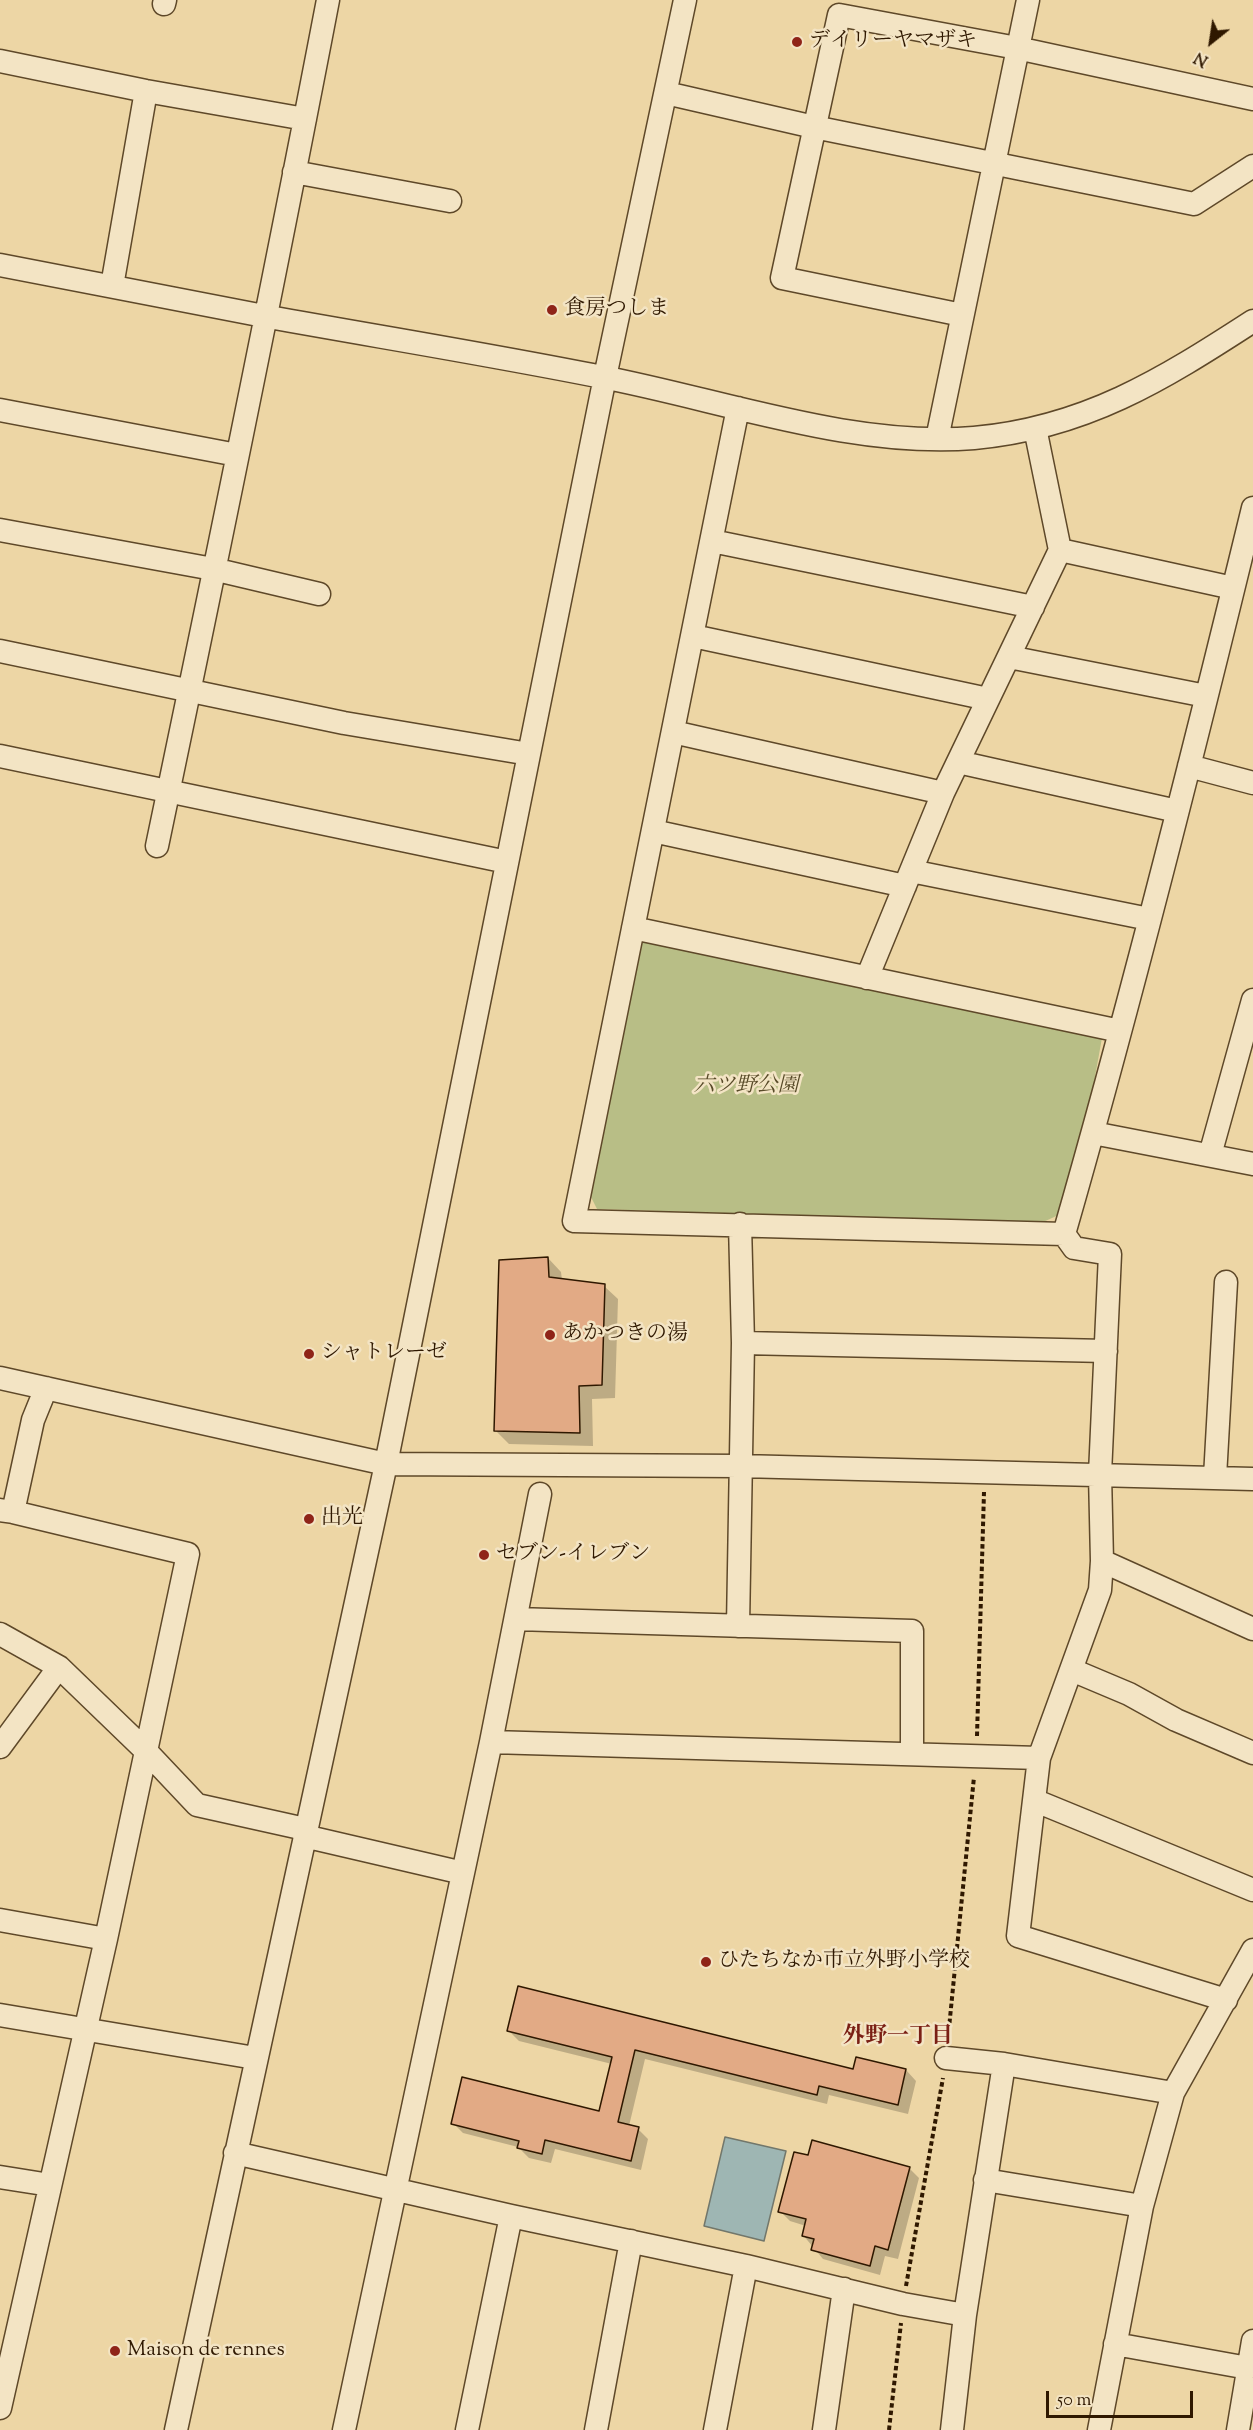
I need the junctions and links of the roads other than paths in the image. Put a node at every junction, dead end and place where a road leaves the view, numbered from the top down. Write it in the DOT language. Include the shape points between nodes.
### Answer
graph roads {
  1 [pos="328,0"];
  2 [pos="685,0"];
  3 [pos="1028,0"];
  4 [pos="1017,48"];
  5 [pos="0,61"];
  6 [pos="147,92"];
  7 [pos="666,93"];
  8 [pos="1253,99"];
  9 [pos="305,119"];
  10 [pos="814,127"];
  11 [pos="994,164"];
  12 [pos="1253,166"];
  13 [pos="294,172"];
  14 [pos="450,201"];
  15 [pos="0,266"];
  16 [pos="112,286"];
  17 [pos="962,315"];
  18 [pos="267,316"];
  19 [pos="1253,321"];
  20 [pos="606,378"];
  21 [pos="738,408"];
  22 [pos="0,413"];
  23 [pos="1035,428"];
  24 [pos="938,439"];
  25 [pos="237,455"];
  26 [pos="1253,508"];
  27 [pos="0,530"];
  28 [pos="712,540"];
  29 [pos="1060,550"];
  30 [pos="213,569"];
  31 [pos="1233,588"];
  32 [pos="318,594"];
  33 [pos="1033,607"];
  34 [pos="693,636"];
  35 [pos="0,651"];
  36 [pos="1009,657"];
  37 [pos="189,690"];
  38 [pos="1206,696"];
  39 [pos="988,699"];
  40 [pos="673,732"];
  41 [pos="529,754"];
  42 [pos="0,756"];
  43 [pos="958,762"];
  44 [pos="1189,766"];
  45 [pos="1253,783"];
  46 [pos="168,791"];
  47 [pos="943,793"];
  48 [pos="1177,811"];
  49 [pos="653,831"];
  50 [pos="157,846"];
  51 [pos="507,862"];
  52 [pos="908,878"];
  53 [pos="1149,919"];
  54 [pos="633,928"];
  55 [pos="867,978"];
  56 [pos="1253,1000"];
  57 [pos="1120,1031"];
  58 [pos="1094,1132"];
  59 [pos="1210,1155"];
  60 [pos="1253,1164"];
  61 [pos="740,1224"];
  62 [pos="1064,1234"];
  63 [pos="1226,1282"];
  64 [pos="743,1343"];
  65 [pos="1106,1351"];
  66 [pos="0,1378"];
  67 [pos="46,1388"];
  68 [pos="386,1464"];
  69 [pos="740,1466"];
  70 [pos="1100,1474"];
  71 [pos="1215,1477"];
  72 [pos="1253,1479"];
  73 [pos="540,1494"];
  74 [pos="7,1511"];
  75 [pos="1102,1561"];
  76 [pos="516,1619"];
  77 [pos="738,1626"];
  78 [pos="1253,1629"];
  79 [pos="0,1634"];
  80 [pos="59,1666"];
  81 [pos="1072,1670"];
  82 [pos="491,1742"];
  83 [pos="0,1747"];
  84 [pos="146,1750"];
  85 [pos="1253,1753"];
  86 [pos="912,1754"];
  87 [pos="1039,1758"];
  88 [pos="1036,1802"];
  89 [pos="304,1832"];
  90 [pos="463,1873"];
  91 [pos="1253,1890"];
  92 [pos="0,1920"];
  93 [pos="106,1939"];
  94 [pos="1253,1950"];
  95 [pos="1226,2000"];
  96 [pos="0,2015"];
  97 [pos="85,2031"];
  98 [pos="255,2058"];
  99 [pos="946,2058"];
  100 [pos="1004,2064"];
  101 [pos="1173,2093"];
  102 [pos="235,2153"];
  103 [pos="0,2177"];
  104 [pos="985,2180"];
  105 [pos="50,2185"];
  106 [pos="395,2188"];
  107 [pos="1142,2206"];
  108 [pos="511,2216"];
  109 [pos="632,2241"];
  110 [pos="746,2266"];
  111 [pos="843,2289"];
  112 [pos="965,2315"];
  113 [pos="1253,2341"];
  114 [pos="1115,2344"];
  115 [pos="7,2345"];
  116 [pos="1248,2368"];
  117 [pos="0,2408"];
  118 [pos="176,2430"];
  119 [pos="344,2430"];
  120 [pos="467,2430"];
  121 [pos="596,2430"];
  122 [pos="715,2430"];
  123 [pos="824,2430"];
  124 [pos="952,2430"];
  125 [pos="1099,2430"];
  126 [pos="1238,2430"];
  1 -- 9 [label="street"];
  2 -- 7 [label="street"];
  3 -- 4 [label="street"];
  4 -- 8 [label="street"];
  4 -- 10 [label="street" via="839,15"];
  4 -- 11 [label="street"];
  5 -- 6 [label="street"];
  6 -- 9 [label="street"];
  6 -- 16 [label="street"];
  7 -- 10 [label="street"];
  7 -- 20 [label="street"];
  9 -- 13 [label="street"];
  10 -- 11 [label="street"];
  10 -- 17 [label="street" via="782,278"];
  11 -- 12 [label="street" via="1194,204"];
  11 -- 17 [label="street"];
  13 -- 14 [label="street"];
  13 -- 18 [label="street"];
  15 -- 16 [label="street"];
  16 -- 18 [label="street"];
  17 -- 24 [label="street"];
  18 -- 20 [label="street"];
  18 -- 25 [label="street"];
  19 -- 23 [label="street" via="1125,398 1073,419"];
  20 -- 21 [label="street"];
  20 -- 41 [label="street"];
  21 -- 24 [label="street" via="856,432"];
  21 -- 28 [label="street"];
  22 -- 25 [label="street"];
  23 -- 24 [label="street" via="975,438"];
  23 -- 29 [label="street"];
  25 -- 30 [label="street"];
  26 -- 31 [label="street"];
  27 -- 30 [label="street"];
  28 -- 33 [label="street"];
  28 -- 34 [label="street"];
  29 -- 31 [label="street"];
  29 -- 33 [label="street"];
  30 -- 32 [label="street"];
  30 -- 37 [label="street"];
  31 -- 38 [label="street"];
  33 -- 36 [label="street"];
  34 -- 39 [label="street"];
  34 -- 40 [label="street"];
  35 -- 37 [label="street"];
  36 -- 38 [label="street"];
  36 -- 39 [label="street"];
  37 -- 41 [label="street" via="344,723"];
  37 -- 46 [label="street"];
  38 -- 44 [label="street"];
  39 -- 43 [label="street"];
  40 -- 47 [label="street"];
  40 -- 49 [label="street"];
  41 -- 51 [label="street"];
  42 -- 46 [label="street"];
  43 -- 47 [label="street"];
  43 -- 48 [label="street"];
  44 -- 45 [label="street"];
  44 -- 48 [label="street"];
  46 -- 50 [label="street"];
  46 -- 51 [label="street"];
  47 -- 52 [label="street"];
  48 -- 53 [label="street"];
  49 -- 52 [label="street"];
  49 -- 54 [label="street"];
  51 -- 68 [label="street"];
  52 -- 53 [label="street"];
  52 -- 55 [label="street"];
  53 -- 57 [label="street"];
  54 -- 55 [label="street"];
  54 -- 61 [label="street" via="574,1221"];
  55 -- 57 [label="street"];
  56 -- 59 [label="street"];
  57 -- 58 [label="street"];
  58 -- 59 [label="street"];
  58 -- 62 [label="street"];
  59 -- 60 [label="street"];
  61 -- 62 [label="street"];
  61 -- 64 [label="street"];
  62 -- 65 [label="street" via="1074,1248 1110,1254"];
  63 -- 71 [label="street"];
  64 -- 65 [label="street"];
  64 -- 69 [label="street"];
  65 -- 70 [label="street"];
  66 -- 67 [label="street"];
  67 -- 68 [label="street"];
  67 -- 74 [label="street"];
  68 -- 69 [label="street"];
  68 -- 89 [label="street"];
  69 -- 70 [label="street"];
  69 -- 77 [label="street"];
  70 -- 71 [label="street"];
  70 -- 75 [label="street"];
  71 -- 72 [label="street"];
  73 -- 76 [label="street"];
  74 -- 84 [label="street" via="188,1554"];
  75 -- 78 [label="street"];
  75 -- 81 [label="street" via="1100,1590"];
  76 -- 77 [label="street"];
  76 -- 82 [label="street"];
  77 -- 86 [label="street" via="912,1630"];
  79 -- 80 [label="street"];
  80 -- 83 [label="street"];
  80 -- 84 [label="street"];
  81 -- 85 [label="street"];
  81 -- 87 [label="street"];
  82 -- 86 [label="street"];
  82 -- 90 [label="street"];
  84 -- 89 [label="street" via="197,1805"];
  84 -- 93 [label="street"];
  86 -- 87 [label="street"];
  87 -- 88 [label="street"];
  88 -- 91 [label="street"];
  88 -- 95 [label="street" via="1018,1936"];
  89 -- 90 [label="street"];
  89 -- 98 [label="street"];
  90 -- 106 [label="street"];
  92 -- 93 [label="street"];
  93 -- 97 [label="street"];
  94 -- 95 [label="street"];
  95 -- 101 [label="street"];
  96 -- 97 [label="street"];
  97 -- 98 [label="street"];
  97 -- 105 [label="street"];
  98 -- 102 [label="street"];
  99 -- 100 [label="street"];
  100 -- 101 [label="street"];
  100 -- 104 [label="street"];
  101 -- 107 [label="street"];
  102 -- 106 [label="street"];
  102 -- 118 [label="street"];
  103 -- 105 [label="street"];
  104 -- 107 [label="street"];
  104 -- 112 [label="street"];
  105 -- 115 [label="street"];
  106 -- 108 [label="street"];
  106 -- 119 [label="street"];
  107 -- 114 [label="street"];
  108 -- 109 [label="street"];
  108 -- 120 [label="street"];
  109 -- 110 [label="street"];
  109 -- 121 [label="street"];
  110 -- 111 [label="street"];
  110 -- 122 [label="street"];
  111 -- 112 [label="street"];
  111 -- 123 [label="street"];
  112 -- 124 [label="street"];
  113 -- 116 [label="street"];
  114 -- 116 [label="street"];
  114 -- 125 [label="street"];
  115 -- 117 [label="street"];
  116 -- 126 [label="street"];
}
